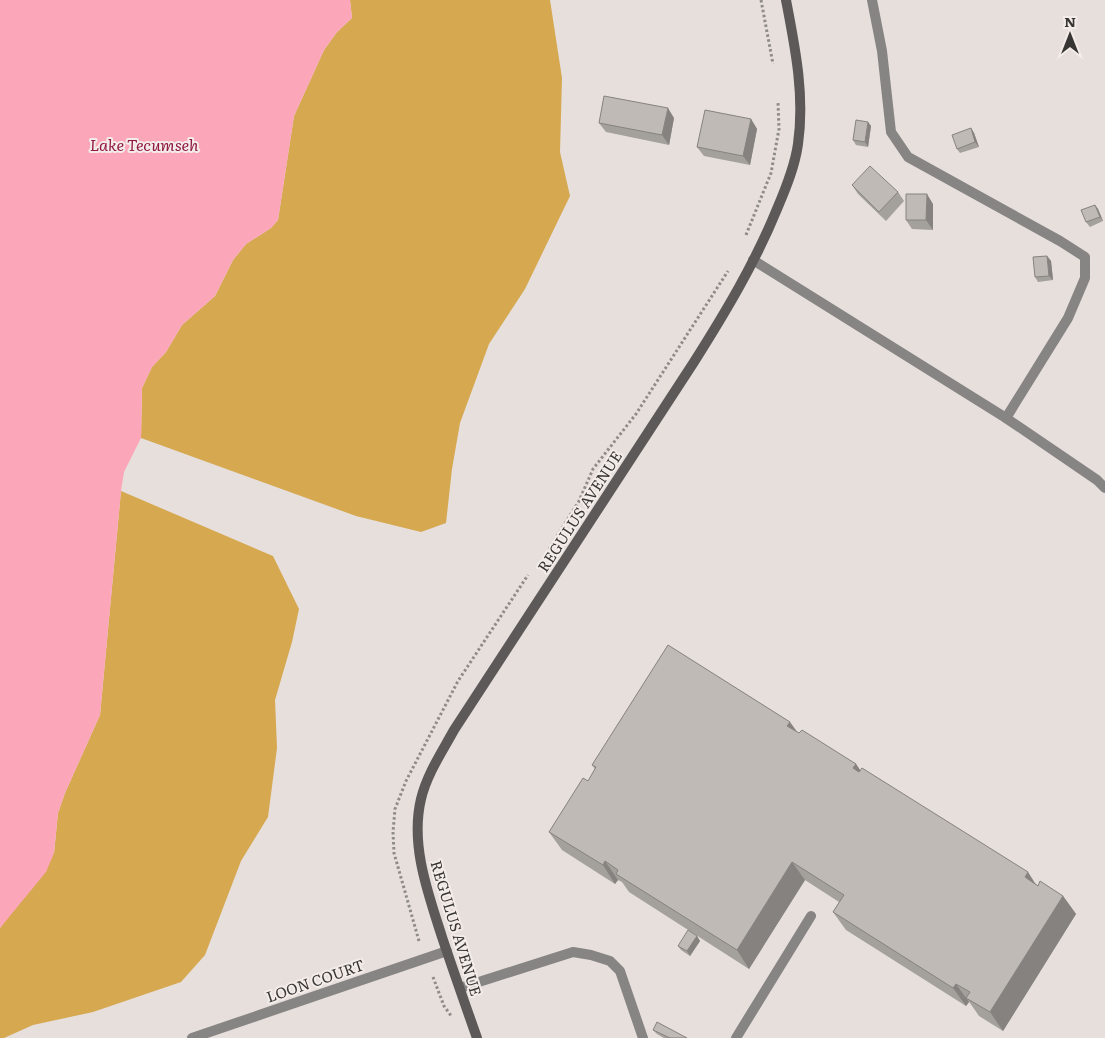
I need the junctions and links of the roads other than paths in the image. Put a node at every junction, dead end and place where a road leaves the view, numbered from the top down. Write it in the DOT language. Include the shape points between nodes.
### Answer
graph roads {
  1 [pos="786,0"];
  2 [pos="872,0"];
  3 [pos="754,260"];
  4 [pos="1006,418"];
  5 [pos="1105,488"];
  6 [pos="811,916"];
  7 [pos="447,951"];
  8 [pos="460,988"];
  9 [pos="192,1038"];
  10 [pos="477,1038"];
  11 [pos="643,1038"];
  12 [pos="736,1038"];
  1 -- 3 [label="street, REGULUS AVENUE" via="801,97 798,145 792,171"];
  2 -- 4 [label="street" via="882,51 890,132 908,157 1085,257 1085,278 1068,318"];
  3 -- 4 [label="street"];
  3 -- 7 [label="street, REGULUS AVENUE" via="694,362 454,730 430,776 421,798 418,843 428,894"];
  4 -- 5 [label="street"];
  6 -- 12 [label="street"];
  7 -- 8 [label="street, REGULUS AVENUE"];
  7 -- 9 [label="street, LOON COURT"];
  8 -- 10 [label="street, REGULUS AVENUE"];
  8 -- 11 [label="street" via="573,952 591,955 610,961 620,971"];
}
